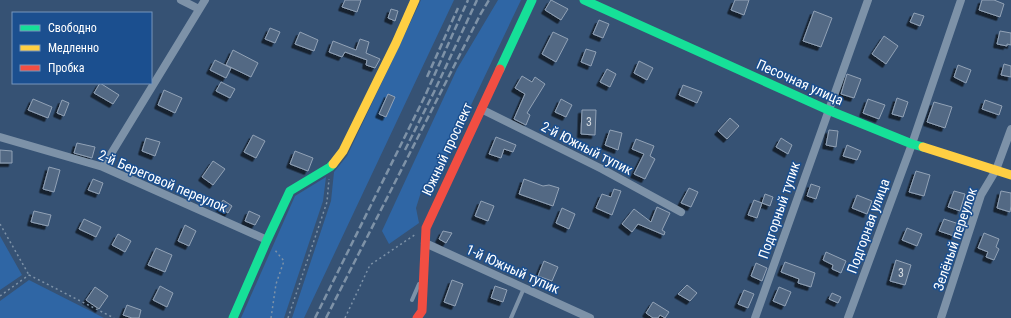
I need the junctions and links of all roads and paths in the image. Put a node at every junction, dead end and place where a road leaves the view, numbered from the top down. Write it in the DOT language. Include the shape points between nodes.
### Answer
graph roads {
  1 [pos="181,0"];
  2 [pos="204,0"];
  3 [pos="415,0"];
  4 [pos="532,0"];
  5 [pos="584,0"];
  6 [pos="868,0"];
  7 [pos="961,0"];
  8 [pos="199,9"];
  9 [pos="481,109"];
  10 [pos="828,110"];
  11 [pos="1011,129"];
  12 [pos="0,137"];
  13 [pos="912,144"];
  14 [pos="103,167"];
  15 [pos="330,167"];
  16 [pos="996,170"];
  17 [pos="1011,175"];
  18 [pos="681,212"];
  19 [pos="0,224"];
  20 [pos="426,228"];
  21 [pos="267,240"];
  22 [pos="425,243"];
  23 [pos="424,274"];
  24 [pos="29,275"];
  25 [pos="524,288"];
  26 [pos="0,296"];
  27 [pos="412,300"];
  28 [pos="114,318"];
  29 [pos="233,318"];
  30 [pos="271,318"];
  31 [pos="288,318"];
  32 [pos="345,318"];
  33 [pos="417,318"];
  34 [pos="512,318"];
  35 [pos="590,318"];
  36 [pos="755,318"];
  37 [pos="848,318"];
  38 [pos="941,318"];
  1 -- 8 [label="street"];
  2 -- 8 [label="street"];
  3 -- 15 [label="street" via="343,151"];
  4 -- 9 [label="street, Южный проспект"];
  5 -- 10 [label="street, Песочная улица"];
  6 -- 10 [label="street, Подгорный тупик"];
  7 -- 13 [label="street, Подгорная улица"];
  8 -- 14 [label="street"];
  9 -- 18 [label="street, 2-й Южный тупик" via="602,169"];
  9 -- 20 [label="street, Южный проспект"];
  10 -- 13 [label="street, Песочная улица"];
  10 -- 36 [label="street, Подгорный тупик"];
  11 -- 16 [label="street, Зелёный переулок"];
  12 -- 14 [label="street, 2-й Береговой переулок"];
  13 -- 16 [label="street, Песочная улица"];
  13 -- 37 [label="street, Подгорная улица"];
  14 -- 21 [label="street, 2-й Береговой переулок"];
  15 -- 21 [label="street" via="290,191"];
  15 -- 31 [label="path" via="327,202"];
  16 -- 17 [label="street, Песочная улица"];
  16 -- 38 [label="street, Зелёный переулок" via="981,195"];
  19 -- 24 [label="path"];
  20 -- 22 [label="street, Южный проспект"];
  20 -- 32 [label="path" via="370,265"];
  21 -- 29 [label="street"];
  21 -- 30 [label="path" via="284,262 276,284"];
  22 -- 23 [label="street, Южный проспект"];
  22 -- 25 [label="street, 1-й Южный тупик"];
  23 -- 27 [label="lane"];
  23 -- 33 [label="street, Южный проспект" via="422,311"];
  24 -- 26 [label="path"];
  24 -- 28 [label="path"];
  25 -- 34 [label="lane"];
  25 -- 35 [label="street, 1-й Южный тупик"];
}
